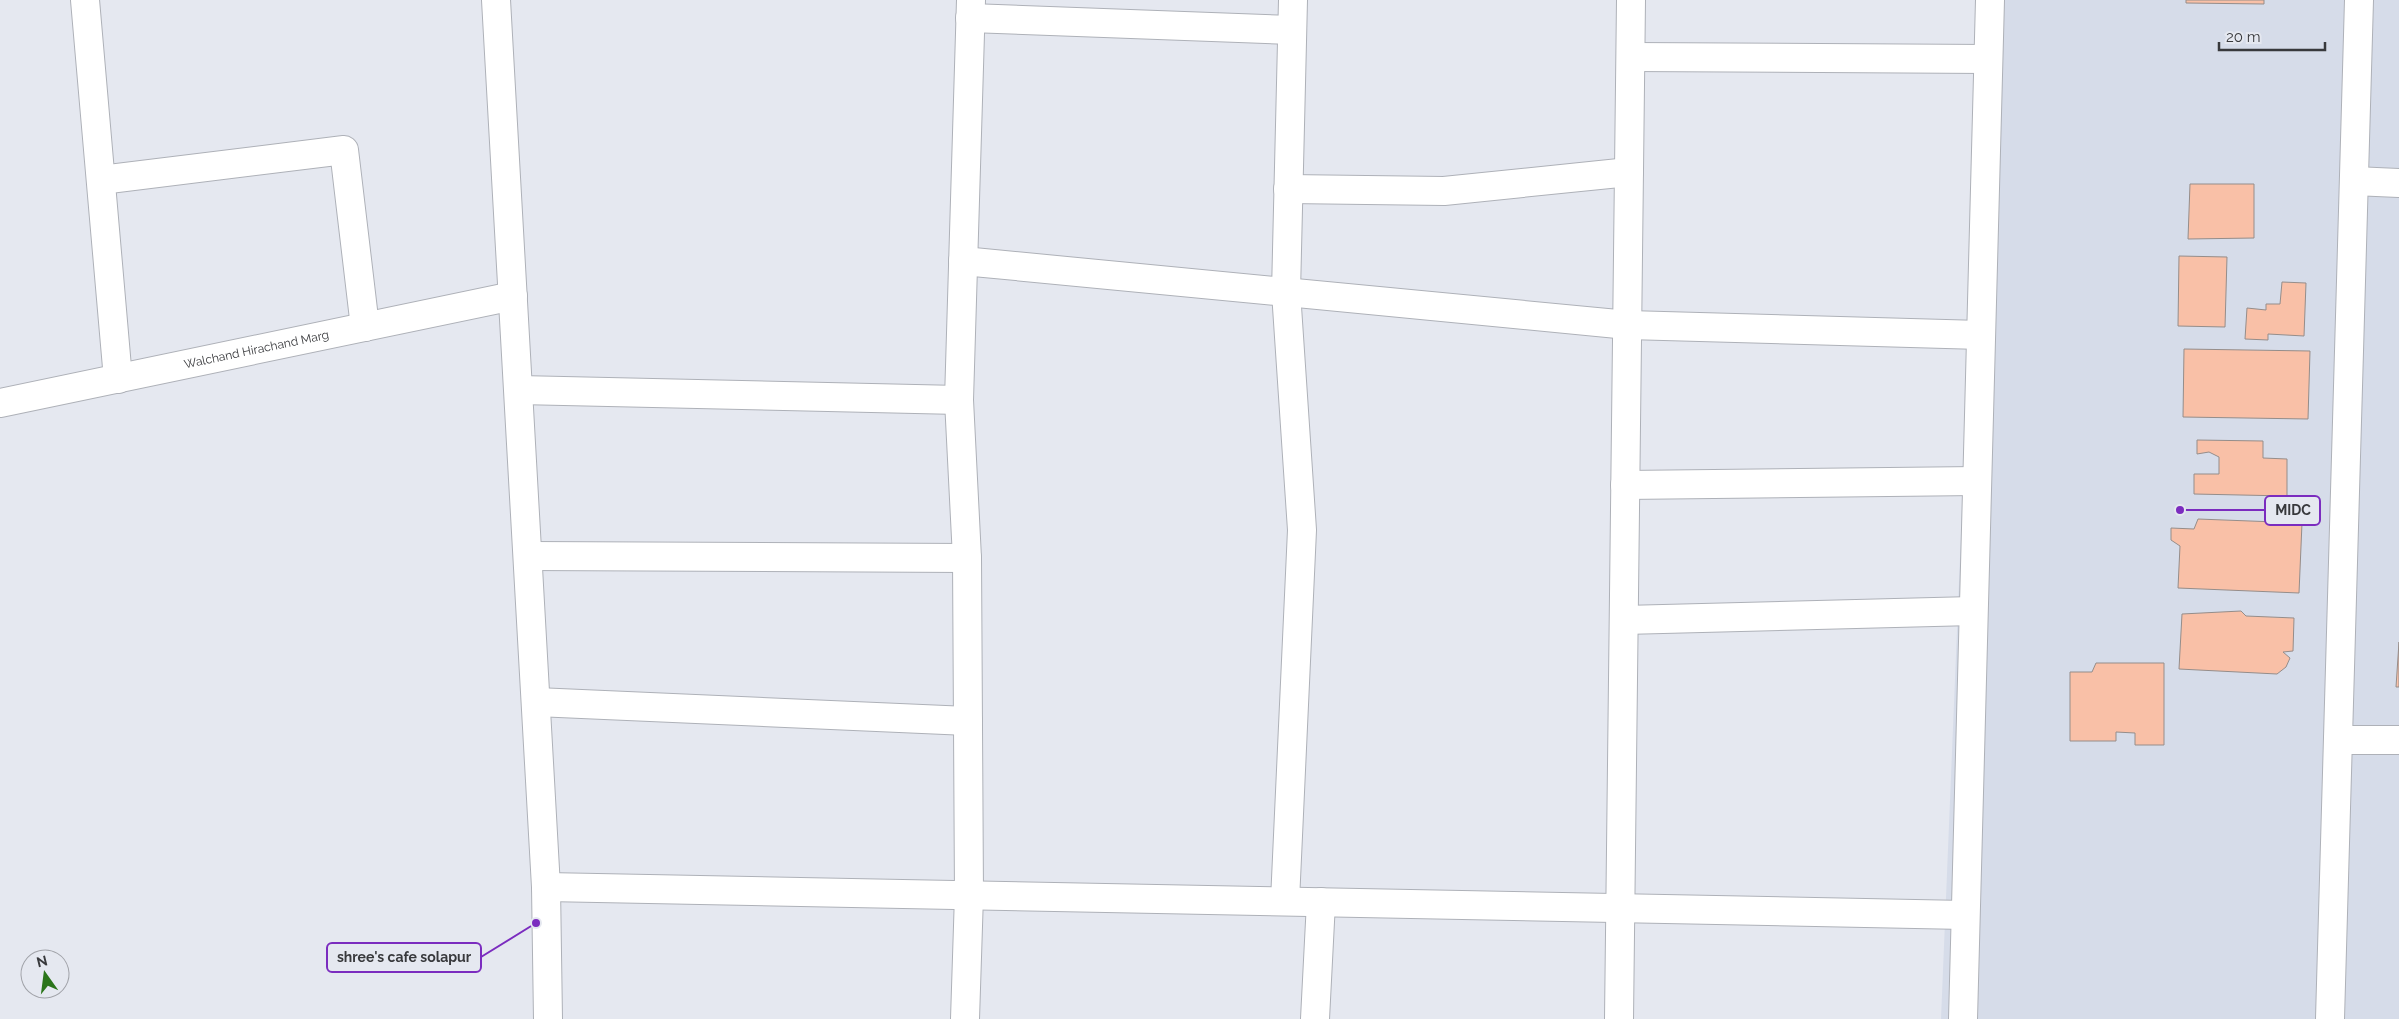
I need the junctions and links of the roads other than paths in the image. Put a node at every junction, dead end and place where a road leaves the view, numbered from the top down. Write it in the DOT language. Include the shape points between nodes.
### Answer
graph roads {
  1 [pos="85,0"];
  2 [pos="496,0"];
  3 [pos="1293,0"];
  4 [pos="1631,0"];
  5 [pos="1990,0"];
  6 [pos="2359,0"];
  7 [pos="971,9"];
  8 [pos="1292,30"];
  9 [pos="1631,57"];
  10 [pos="1988,59"];
  11 [pos="1629,172"];
  12 [pos="101,180"];
  13 [pos="2354,181"];
  14 [pos="2399,183"];
  15 [pos="1288,190"];
  16 [pos="963,261"];
  17 [pos="1286,292"];
  18 [pos="513,296"];
  19 [pos="1628,325"];
  20 [pos="365,327"];
  21 [pos="1981,335"];
  22 [pos="118,379"];
  23 [pos="519,390"];
  24 [pos="959,400"];
  25 [pos="0,403"];
  26 [pos="1977,481"];
  27 [pos="1625,485"];
  28 [pos="528,556"];
  29 [pos="967,558"];
  30 [pos="1973,611"];
  31 [pos="1624,620"];
  32 [pos="536,702"];
  33 [pos="968,721"];
  34 [pos="2338,740"];
  35 [pos="2399,740"];
  36 [pos="546,887"];
  37 [pos="969,895"];
  38 [pos="1285,901"];
  39 [pos="1321,902"];
  40 [pos="1620,908"];
  41 [pos="1965,915"];
  42 [pos="548,1019"];
  43 [pos="965,1019"];
  44 [pos="1315,1019"];
  45 [pos="1619,1019"];
  46 [pos="1963,1019"];
  47 [pos="2330,1019"];
  1 -- 12 [label="street"];
  2 -- 18 [label="street"];
  3 -- 8 [label="street"];
  4 -- 9 [label="street"];
  5 -- 10 [label="street"];
  6 -- 13 [label="street"];
  7 -- 8 [label="street"];
  7 -- 16 [label="street"];
  8 -- 15 [label="street"];
  9 -- 10 [label="street"];
  9 -- 11 [label="street"];
  10 -- 21 [label="street"];
  11 -- 15 [label="street" via="1444,191"];
  11 -- 19 [label="street"];
  12 -- 20 [label="street" via="344,150"];
  12 -- 22 [label="street"];
  13 -- 14 [label="street"];
  13 -- 34 [label="street"];
  15 -- 17 [label="street"];
  16 -- 17 [label="street"];
  16 -- 24 [label="street"];
  17 -- 19 [label="street"];
  17 -- 38 [label="street" via="1302,530"];
  18 -- 20 [label="street, Walchand Hirachand Marg"];
  18 -- 23 [label="street"];
  19 -- 21 [label="street"];
  19 -- 27 [label="street"];
  20 -- 22 [label="street, Walchand Hirachand Marg"];
  21 -- 26 [label="street"];
  22 -- 25 [label="street, Walchand Hirachand Marg"];
  23 -- 24 [label="street"];
  23 -- 28 [label="street"];
  24 -- 29 [label="street"];
  26 -- 27 [label="street"];
  26 -- 30 [label="street"];
  27 -- 31 [label="street"];
  28 -- 29 [label="street"];
  28 -- 32 [label="street"];
  29 -- 33 [label="street"];
  30 -- 31 [label="street"];
  30 -- 41 [label="street"];
  31 -- 40 [label="street"];
  32 -- 33 [label="street"];
  32 -- 36 [label="street"];
  33 -- 37 [label="street"];
  34 -- 35 [label="street"];
  34 -- 47 [label="street"];
  36 -- 37 [label="street"];
  36 -- 42 [label="street"];
  37 -- 38 [label="street"];
  37 -- 43 [label="street"];
  38 -- 39 [label="street"];
  39 -- 40 [label="street"];
  39 -- 44 [label="street"];
  40 -- 41 [label="street"];
  40 -- 45 [label="street"];
  41 -- 46 [label="street"];
}
